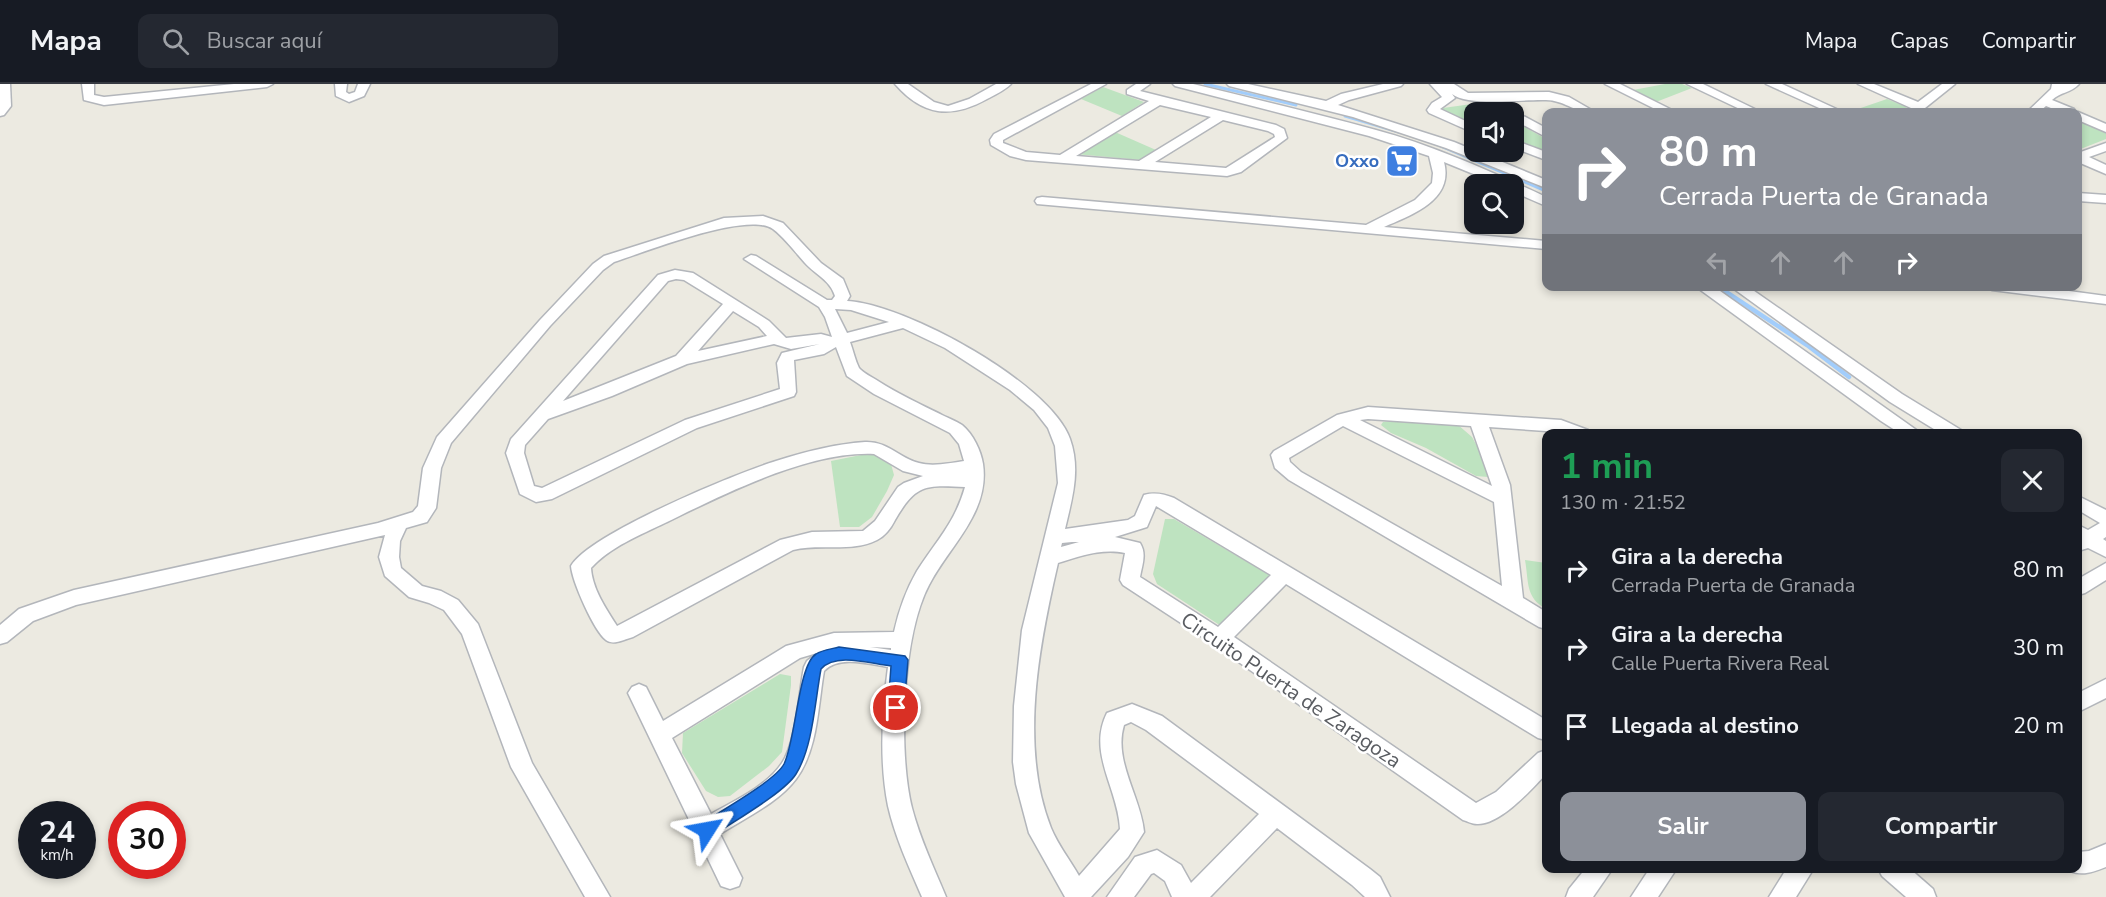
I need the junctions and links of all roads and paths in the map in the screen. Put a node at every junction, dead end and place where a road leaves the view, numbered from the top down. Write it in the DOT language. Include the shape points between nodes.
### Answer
graph roads {
  1 [pos="4,84"];
  2 [pos="88,84"];
  3 [pos="267,84"];
  4 [pos="341,84"];
  5 [pos="364,84"];
  6 [pos="901,84"];
  7 [pos="1005,84"];
  8 [pos="1100,84"];
  9 [pos="1144,84"];
  10 [pos="1179,84"];
  11 [pos="1233,84"];
  12 [pos="1397,84"];
  13 [pos="1436,84"];
  14 [pos="1447,84"];
  15 [pos="1693,84"];
  16 [pos="1772,84"];
  17 [pos="1864,84"];
  18 [pos="1949,84"];
  19 [pos="2073,84"];
  20 [pos="1623,85"];
  21 [pos="1119,87"];
  22 [pos="2057,87"];
  23 [pos="1370,90"];
  24 [pos="1275,94"];
  25 [pos="1345,97"];
  26 [pos="1484,99"];
  27 [pos="1158,101"];
  28 [pos="2044,101"];
  29 [pos="1490,102"];
  30 [pos="1326,105"];
  31 [pos="1581,108"];
  32 [pos="1663,108"];
  33 [pos="1746,108"];
  34 [pos="1828,108"];
  35 [pos="1912,108"];
  36 [pos="1919,108"];
  37 [pos="2037,108"];
  38 [pos="2061,108"];
  39 [pos="0,112"];
  40 [pos="1221,116"];
  41 [pos="1314,117"];
  42 [pos="2082,118"];
  43 [pos="1524,121"];
  44 [pos="1383,123"];
  45 [pos="1464,124"];
  46 [pos="2106,128"];
  47 [pos="1542,131"];
  48 [pos="2106,147"];
  49 [pos="1524,148"];
  50 [pos="1435,154"];
  51 [pos="1542,154"];
  52 [pos="2082,156"];
  53 [pos="1062,159"];
  54 [pos="2082,159"];
  55 [pos="1143,165"];
  56 [pos="2106,170"];
  57 [pos="1484,174"];
  58 [pos="1542,182"];
  59 [pos="1524,192"];
  60 [pos="2082,197"];
  61 [pos="2106,199"];
  62 [pos="1542,200"];
  63 [pos="1042,201"];
  64 [pos="1370,228"];
  65 [pos="1542,245"];
  66 [pos="751,259"];
  67 [pos="1709,291"];
  68 [pos="1744,291"];
  69 [pos="2033,291"];
  70 [pos="2106,300"];
  71 [pos="732,303"];
  72 [pos="831,304"];
  73 [pos="904,323"];
  74 [pos="776,339"];
  75 [pos="829,343"];
  76 [pos="682,360"];
  77 [pos="540,416"];
  78 [pos="1343,419"];
  79 [pos="1478,420"];
  80 [pos="1569,429"];
  81 [pos="1906,429"];
  82 [pos="1947,429"];
  83 [pos="975,473"];
  84 [pos="1503,499"];
  85 [pos="2082,504"];
  86 [pos="2106,518"];
  87 [pos="398,526"];
  88 [pos="2106,528"];
  89 [pos="1054,536"];
  90 [pos="2082,538"];
  91 [pos="2082,538"];
  92 [pos="2106,550"];
  93 [pos="1050,558"];
  94 [pos="2106,570"];
  95 [pos="1285,573"];
  96 [pos="2082,585"];
  97 [pos="1513,600"];
  98 [pos="1542,618"];
  99 [pos="0,636"];
  100 [pos="1220,638"];
  101 [pos="901,650"];
  102 [pos="2106,688"];
  103 [pos="639,693"];
  104 [pos="2082,701"];
  105 [pos="1542,729"];
  106 [pos="660,734"];
  107 [pos="1542,764"];
  108 [pos="1275,814"];
  109 [pos="707,830"];
  110 [pos="2106,855"];
  111 [pos="2082,863"];
  112 [pos="1597,873"];
  113 [pos="1661,873"];
  114 [pos="1798,873"];
  115 [pos="1896,873"];
  116 [pos="730,878"];
  117 [pos="1077,896"];
  118 [pos="598,897"];
  119 [pos="934,897"];
  120 [pos="1119,897"];
  121 [pos="1185,897"];
  122 [pos="1193,897"];
  123 [pos="1378,897"];
  124 [pos="1578,897"];
  125 [pos="1643,897"];
  126 [pos="1781,897"];
  127 [pos="1924,897"];
  1 -- 39 [label="street" via="5,106"];
  2 -- 3 [label="street" via="88,97 104,101"];
  4 -- 5 [label="street" via="340,94 349,98 360,94"];
  6 -- 7 [label="street" via="935,107 947,109 962,106"];
  8 -- 53 [label="street" via="996,140 997,145 1014,153"];
  9 -- 21 [label="street"];
  10 -- 41 [label="street"];
  11 -- 24 [label="street"];
  12 -- 23 [label="street"];
  13 -- 45 [label="street" via="1449,98 1433,110"];
  14 -- 26 [label="street" via="1463,96"];
  15 -- 33 [label="street"];
  16 -- 34 [label="street"];
  17 -- 35 [label="street"];
  18 -- 36 [label="street"];
  19 -- 22 [label="street" via="2065,89"];
  20 -- 32 [label="street"];
  21 -- 27 [label="street"];
  22 -- 28 [label="street"];
  23 -- 25 [label="street"];
  23 -- 44 [label="street" via="1360,101"];
  24 -- 25 [label="street" via="1312,99"];
  24 -- 30 [label="street"];
  25 -- 30 [label="street"];
  26 -- 29 [label="street"];
  26 -- 31 [label="street" via="1548,96"];
  27 -- 40 [label="street"];
  27 -- 53 [label="street"];
  28 -- 37 [label="street"];
  28 -- 38 [label="street"];
  30 -- 41 [label="street"];
  30 -- 44 [label="street"];
  40 -- 55 [label="street"];
  40 -- 55 [label="street" via="1272,128 1282,135 1232,171"];
  41 -- 50 [label="street"];
  42 -- 46 [label="street"];
  43 -- 47 [label="street"];
  44 -- 58 [label="street"];
  48 -- 52 [label="street"];
  49 -- 51 [label="street"];
  50 -- 57 [label="street"];
  50 -- 64 [label="street" via="1440,176 1435,191"];
  53 -- 55 [label="street"];
  54 -- 56 [label="street"];
  59 -- 62 [label="street"];
  60 -- 61 [label="street"];
  63 -- 64 [label="street"];
  64 -- 65 [label="street"];
  66 -- 72 [label="street"];
  67 -- 81 [label="street"];
  68 -- 82 [label="street"];
  69 -- 70 [label="street"];
  71 -- 74 [label="street" via="764,324"];
  71 -- 76 [label="street"];
  71 -- 77 [label="street" via="688,276 675,274 663,278"];
  72 -- 73 [label="street" via="878,313"];
  72 -- 75 [label="street"];
  72 -- 87 [label="street" via="843,296 838,282 816,266 778,226 763,220 729,221 609,259 545,323 454,427 436,456 427,508 420,517"];
  73 -- 75 [label="street"];
  73 -- 89 [label="street" via="941,340 1010,382 1045,412 1063,442 1066,459 1067,483"];
  74 -- 75 [label="street" via="791,344"];
  74 -- 76 [label="street"];
  75 -- 77 [label="street" via="786,360 788,392 691,424 555,491 537,496 526,490 514,453"];
  75 -- 83 [label="street" via="854,372 880,390 956,429 968,444"];
  76 -- 77 [label="street"];
  78 -- 79 [label="street" via="1368,413"];
  78 -- 84 [label="street"];
  78 -- 97 [label="street" via="1280,455 1285,470"];
  79 -- 80 [label="street"];
  79 -- 84 [label="street" via="1498,471"];
  83 -- 83 [label="street" via="920,470 885,450 870,448 782,465 708,495 607,545 585,559 582,577 613,635 787,545 870,535 912,486"];
  83 -- 101 [label="street" via="966,513 916,592"];
  84 -- 97 [label="street"];
  85 -- 86 [label="street"];
  87 -- 99 [label="street" via="74,598 26,615"];
  87 -- 118 [label="street" via="389,557 392,572 416,592 451,605 471,630 522,767"];
  88 -- 90 [label="street"];
  89 -- 93 [label="street"];
  89 -- 95 [label="street" via="1073,537 1132,527 1142,520 1150,500 1160,500"];
  91 -- 92 [label="street"];
  93 -- 100 [label="street, Circuito Puerta de Zaragoza" via="1103,543 1132,548 1135,551 1130,580"];
  93 -- 117 [label="street" via="1032,630 1024,762 1041,833"];
  94 -- 96 [label="street"];
  95 -- 100 [label="street"];
  95 -- 105 [label="street"];
  97 -- 98 [label="street"];
  100 -- 107 [label="street, Circuito Puerta de Zaragoza" via="1476,814 1500,802"];
  101 -- 106 [label="street" via="844,640 808,645"];
  101 -- 109 [label="street" via="831,654 817,662 796,756 789,770"];
  101 -- 119 [label="street" via="895,777 899,806"];
  102 -- 104 [label="street"];
  103 -- 106 [label="street"];
  106 -- 109 [label="street"];
  108 -- 117 [label="street" via="1154,723 1132,713 1123,714 1113,724 1111,743 1131,810 1132,832"];
  108 -- 122 [label="street"];
  108 -- 123 [label="street" via="1371,885"];
  109 -- 116 [label="street"];
  110 -- 111 [label="street"];
  112 -- 124 [label="street"];
  113 -- 125 [label="street"];
  114 -- 126 [label="street"];
  115 -- 127 [label="street"];
  120 -- 121 [label="street" via="1143,865 1156,861 1173,873"];
}
